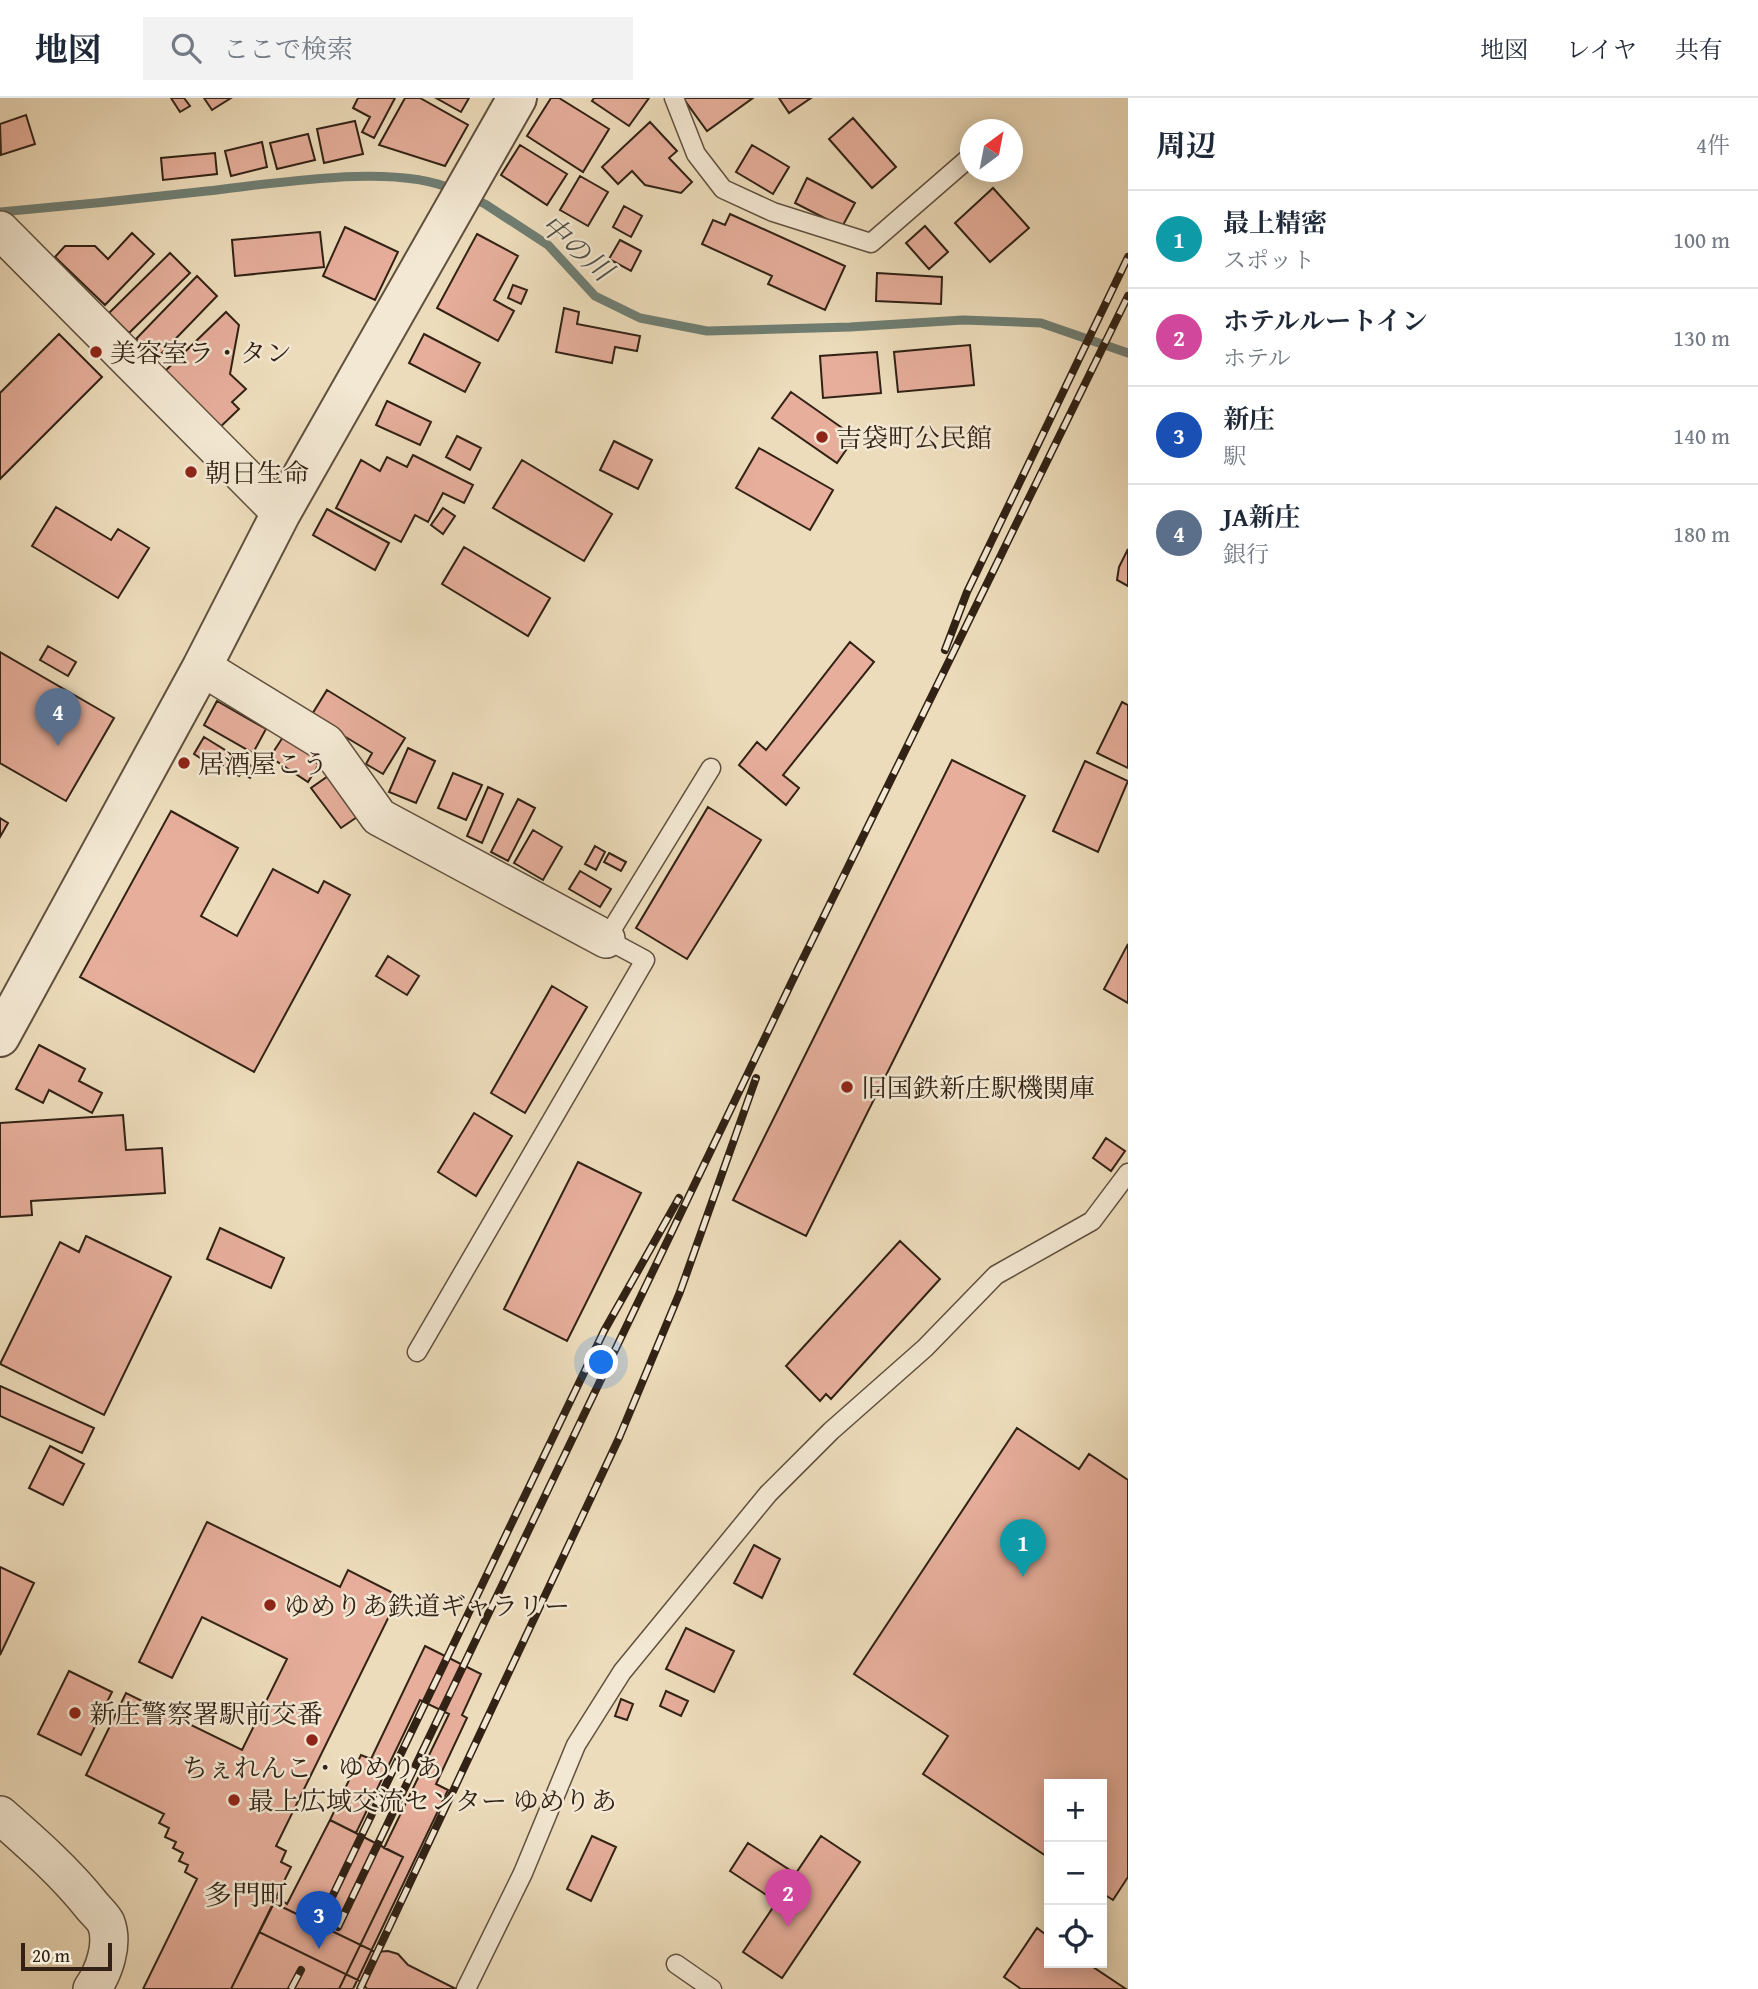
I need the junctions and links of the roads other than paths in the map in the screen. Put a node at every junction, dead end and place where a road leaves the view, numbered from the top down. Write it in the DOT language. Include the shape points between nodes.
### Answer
graph roads {
  1 [pos="517,98"];
  2 [pos="674,98"];
  3 [pos="960,166"];
  4 [pos="3,236"];
  5 [pos="281,513"];
  6 [pos="202,667"];
  7 [pos="711,768"];
  8 [pos="606,939"];
  9 [pos="0,1037"];
  10 [pos="1128,1173"];
  11 [pos="417,1352"];
  12 [pos="4,1831"];
  13 [pos="676,1964"];
  14 [pos="92,1989"];
  15 [pos="466,1989"];
  16 [pos="712,1989"];
  1 -- 5 [label="street"];
  2 -- 3 [label="lane" via="696,154 723,189 773,212 871,243"];
  4 -- 5 [label="street"];
  5 -- 6 [label="street"];
  6 -- 8 [label="street" via="326,743 379,817"];
  6 -- 9 [label="street"];
  7 -- 8 [label="lane"];
  8 -- 11 [label="lane" via="645,960"];
  10 -- 15 [label="lane" via="1092,1221 996,1275 925,1348 831,1431 768,1494 622,1672 576,1745 523,1873"];
  12 -- 14 [label="street" via="78,1888 106,1923 108,1946"];
  13 -- 16 [label="lane"];
}
